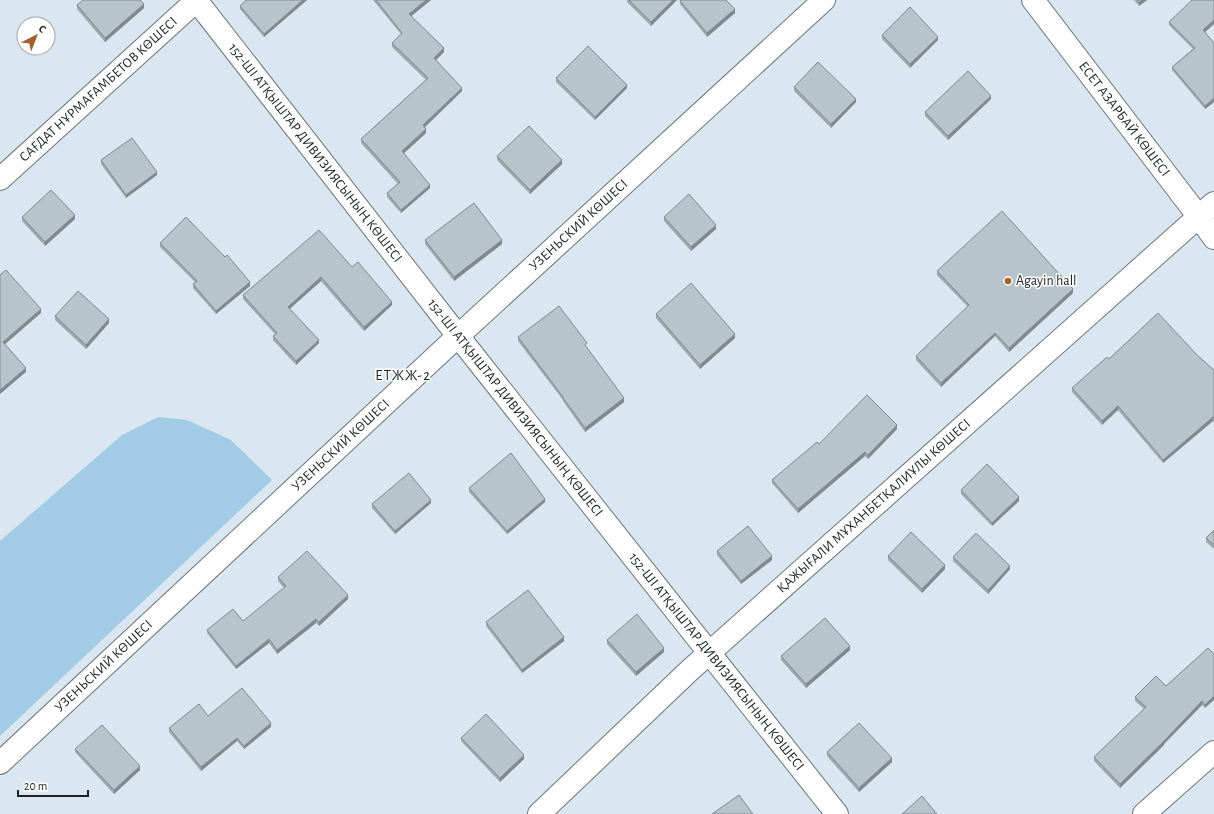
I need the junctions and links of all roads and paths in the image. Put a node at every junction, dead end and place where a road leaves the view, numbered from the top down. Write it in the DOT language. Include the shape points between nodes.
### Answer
graph roads {
  1 [pos="197,0"];
  2 [pos="824,0"];
  3 [pos="1033,0"];
  4 [pos="0,179"];
  5 [pos="1207,210"];
  6 [pos="1214,238"];
  7 [pos="458,336"];
  8 [pos="709,653"];
  9 [pos="1214,752"];
  10 [pos="0,763"];
  11 [pos="539,814"];
  12 [pos="837,814"];
  13 [pos="1144,814"];
  1 -- 4 [label="street, САҒДАТ НҰРМАҒАМБЕТОВ КӨШЕСІ"];
  1 -- 7 [label="street, 152-ШІ АТҚЫШТАР ДИВИЗИЯСЫНЫҢ КӨШЕСІ"];
  2 -- 7 [label="street, УЗЕНЬСКИЙ КӨШЕСІ"];
  3 -- 5 [label="street, ЕСЕТ АЗАРБАЙ КӨШЕСІ"];
  5 -- 6 [label="street, ЕСЕТ АЗАРБАЙ КӨШЕСІ"];
  5 -- 8 [label="street, ҚАЖЫҒАЛИ МҰХАНБЕТҚАЛИҰЛЫ КӨШЕСІ"];
  7 -- 8 [label="street, 152-ШІ АТҚЫШТАР ДИВИЗИЯСЫНЫҢ КӨШЕСІ"];
  7 -- 10 [label="street, УЗЕНЬСКИЙ КӨШЕСІ"];
  8 -- 11 [label="street, ҚАЖЫҒАЛИ МҰХАНБЕТҚАЛИҰЛЫ КӨШЕСІ"];
  8 -- 12 [label="street, 152-ШІ АТҚЫШТАР ДИВИЗИЯСЫНЫҢ КӨШЕСІ"];
  9 -- 13 [label="street"];
}
